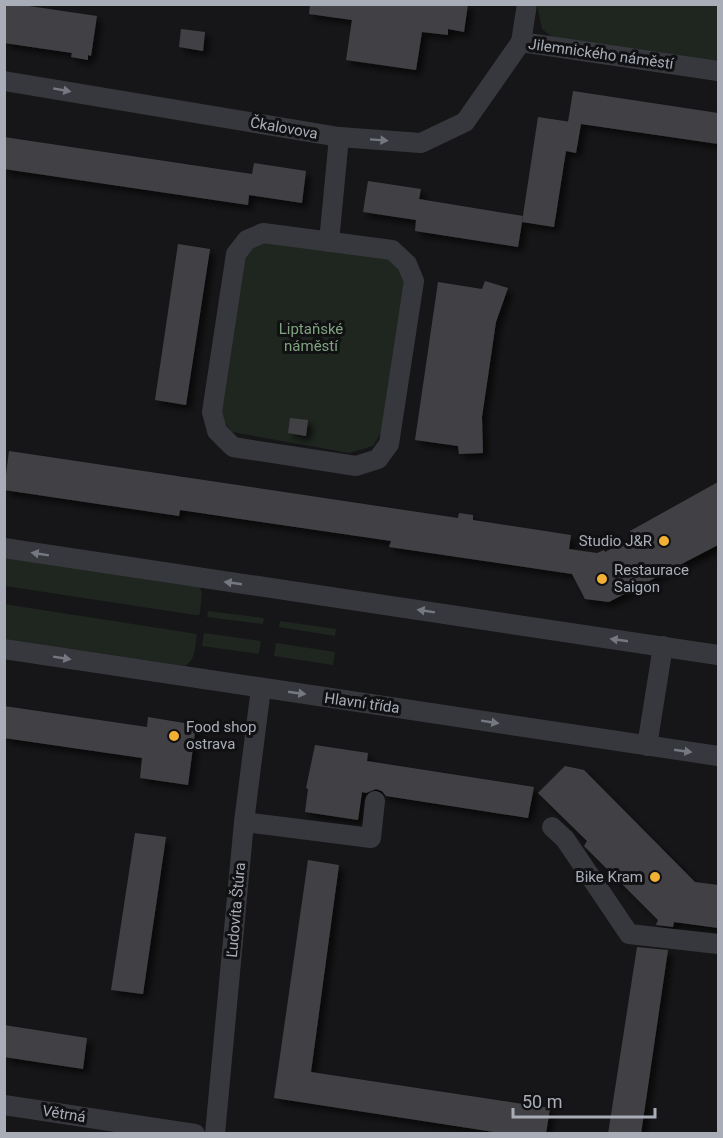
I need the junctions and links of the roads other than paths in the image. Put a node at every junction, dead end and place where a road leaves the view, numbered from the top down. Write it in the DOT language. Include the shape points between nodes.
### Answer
graph roads {
  1 [pos="527,4"];
  2 [pos="521,42"];
  3 [pos="718,71"];
  4 [pos="4,81"];
  5 [pos="339,137"];
  6 [pos="329,242"];
  7 [pos="4,548"];
  8 [pos="663,646"];
  9 [pos="4,650"];
  10 [pos="718,655"];
  11 [pos="261,688"];
  12 [pos="647,746"];
  13 [pos="718,756"];
  14 [pos="375,801"];
  15 [pos="244,822"];
  16 [pos="552,827"];
  17 [pos="718,944"];
  18 [pos="4,1105"];
  19 [pos="195,1134"];
  20 [pos="215,1134"];
  1 -- 2 [label="street, Jilemnického náměstí"];
  2 -- 3 [label="street, Jilemnického náměstí"];
  5 -- 2 [label="street, Čkalovova, one-way" via="421,143 465,122"];
  4 -- 5 [label="street, Čkalovova, one-way"];
  5 -- 6 [label="street"];
  6 -- 6 [label="street" via="263,233 247,240 236,254 212,412 217,431 233,447 356,466 378,459 389,444 414,281 407,264 392,250"];
  8 -- 7 [label="street, one-way"];
  8 -- 10 [label="street"];
  8 -- 12 [label="street"];
  9 -- 11 [label="street, Hlavní třída, one-way"];
  11 -- 12 [label="street, Hlavní třída, one-way"];
  11 -- 15 [label="street, Ľudovíta Štúra"];
  12 -- 13 [label="street, Hlavní třída, one-way"];
  14 -- 15 [label="street" via="371,838"];
  15 -- 20 [label="street, Ľudovíta Štúra"];
  16 -- 17 [label="street" via="565,839 629,934"];
  18 -- 19 [label="street, Větrná"];
}
